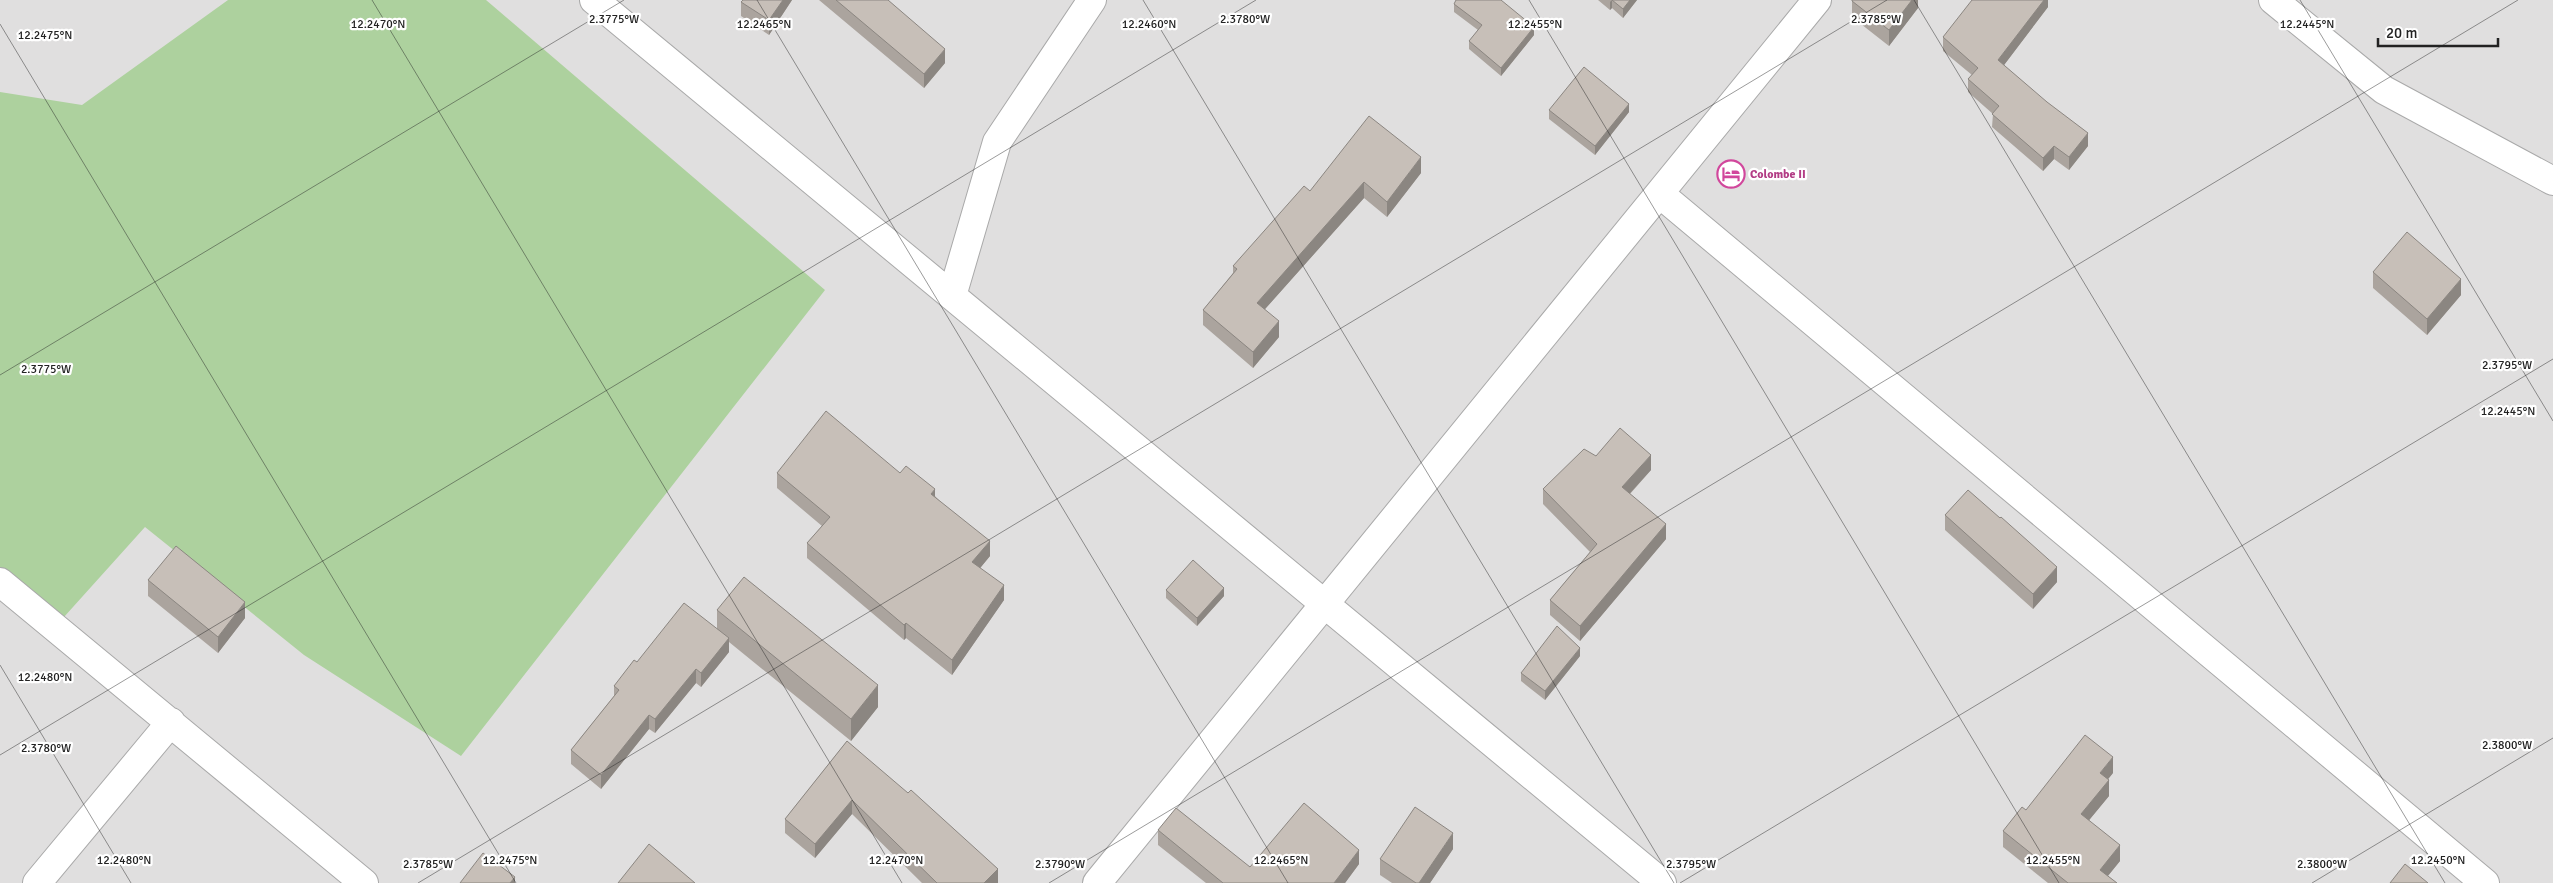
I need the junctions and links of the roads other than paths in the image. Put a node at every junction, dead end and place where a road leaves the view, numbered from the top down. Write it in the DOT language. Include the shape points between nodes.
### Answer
graph roads {
  1 [pos="594,0"];
  2 [pos="1092,0"];
  3 [pos="1817,0"];
  4 [pos="2273,0"];
  5 [pos="2553,181"];
  6 [pos="1660,194"];
  7 [pos="952,296"];
  8 [pos="0,582"];
  9 [pos="1325,604"];
  10 [pos="171,722"];
  11 [pos="1660,882"];
  12 [pos="38,883"];
  13 [pos="364,883"];
  14 [pos="1097,883"];
  15 [pos="2485,883"];
  1 -- 7 [label="street"];
  2 -- 7 [label="street" via="997,142"];
  3 -- 6 [label="street"];
  4 -- 5 [label="street" via="2384,90"];
  6 -- 9 [label="street"];
  6 -- 15 [label="street"];
  7 -- 9 [label="street"];
  8 -- 10 [label="street"];
  9 -- 11 [label="street"];
  9 -- 14 [label="street"];
  10 -- 12 [label="street"];
  10 -- 13 [label="street"];
}
